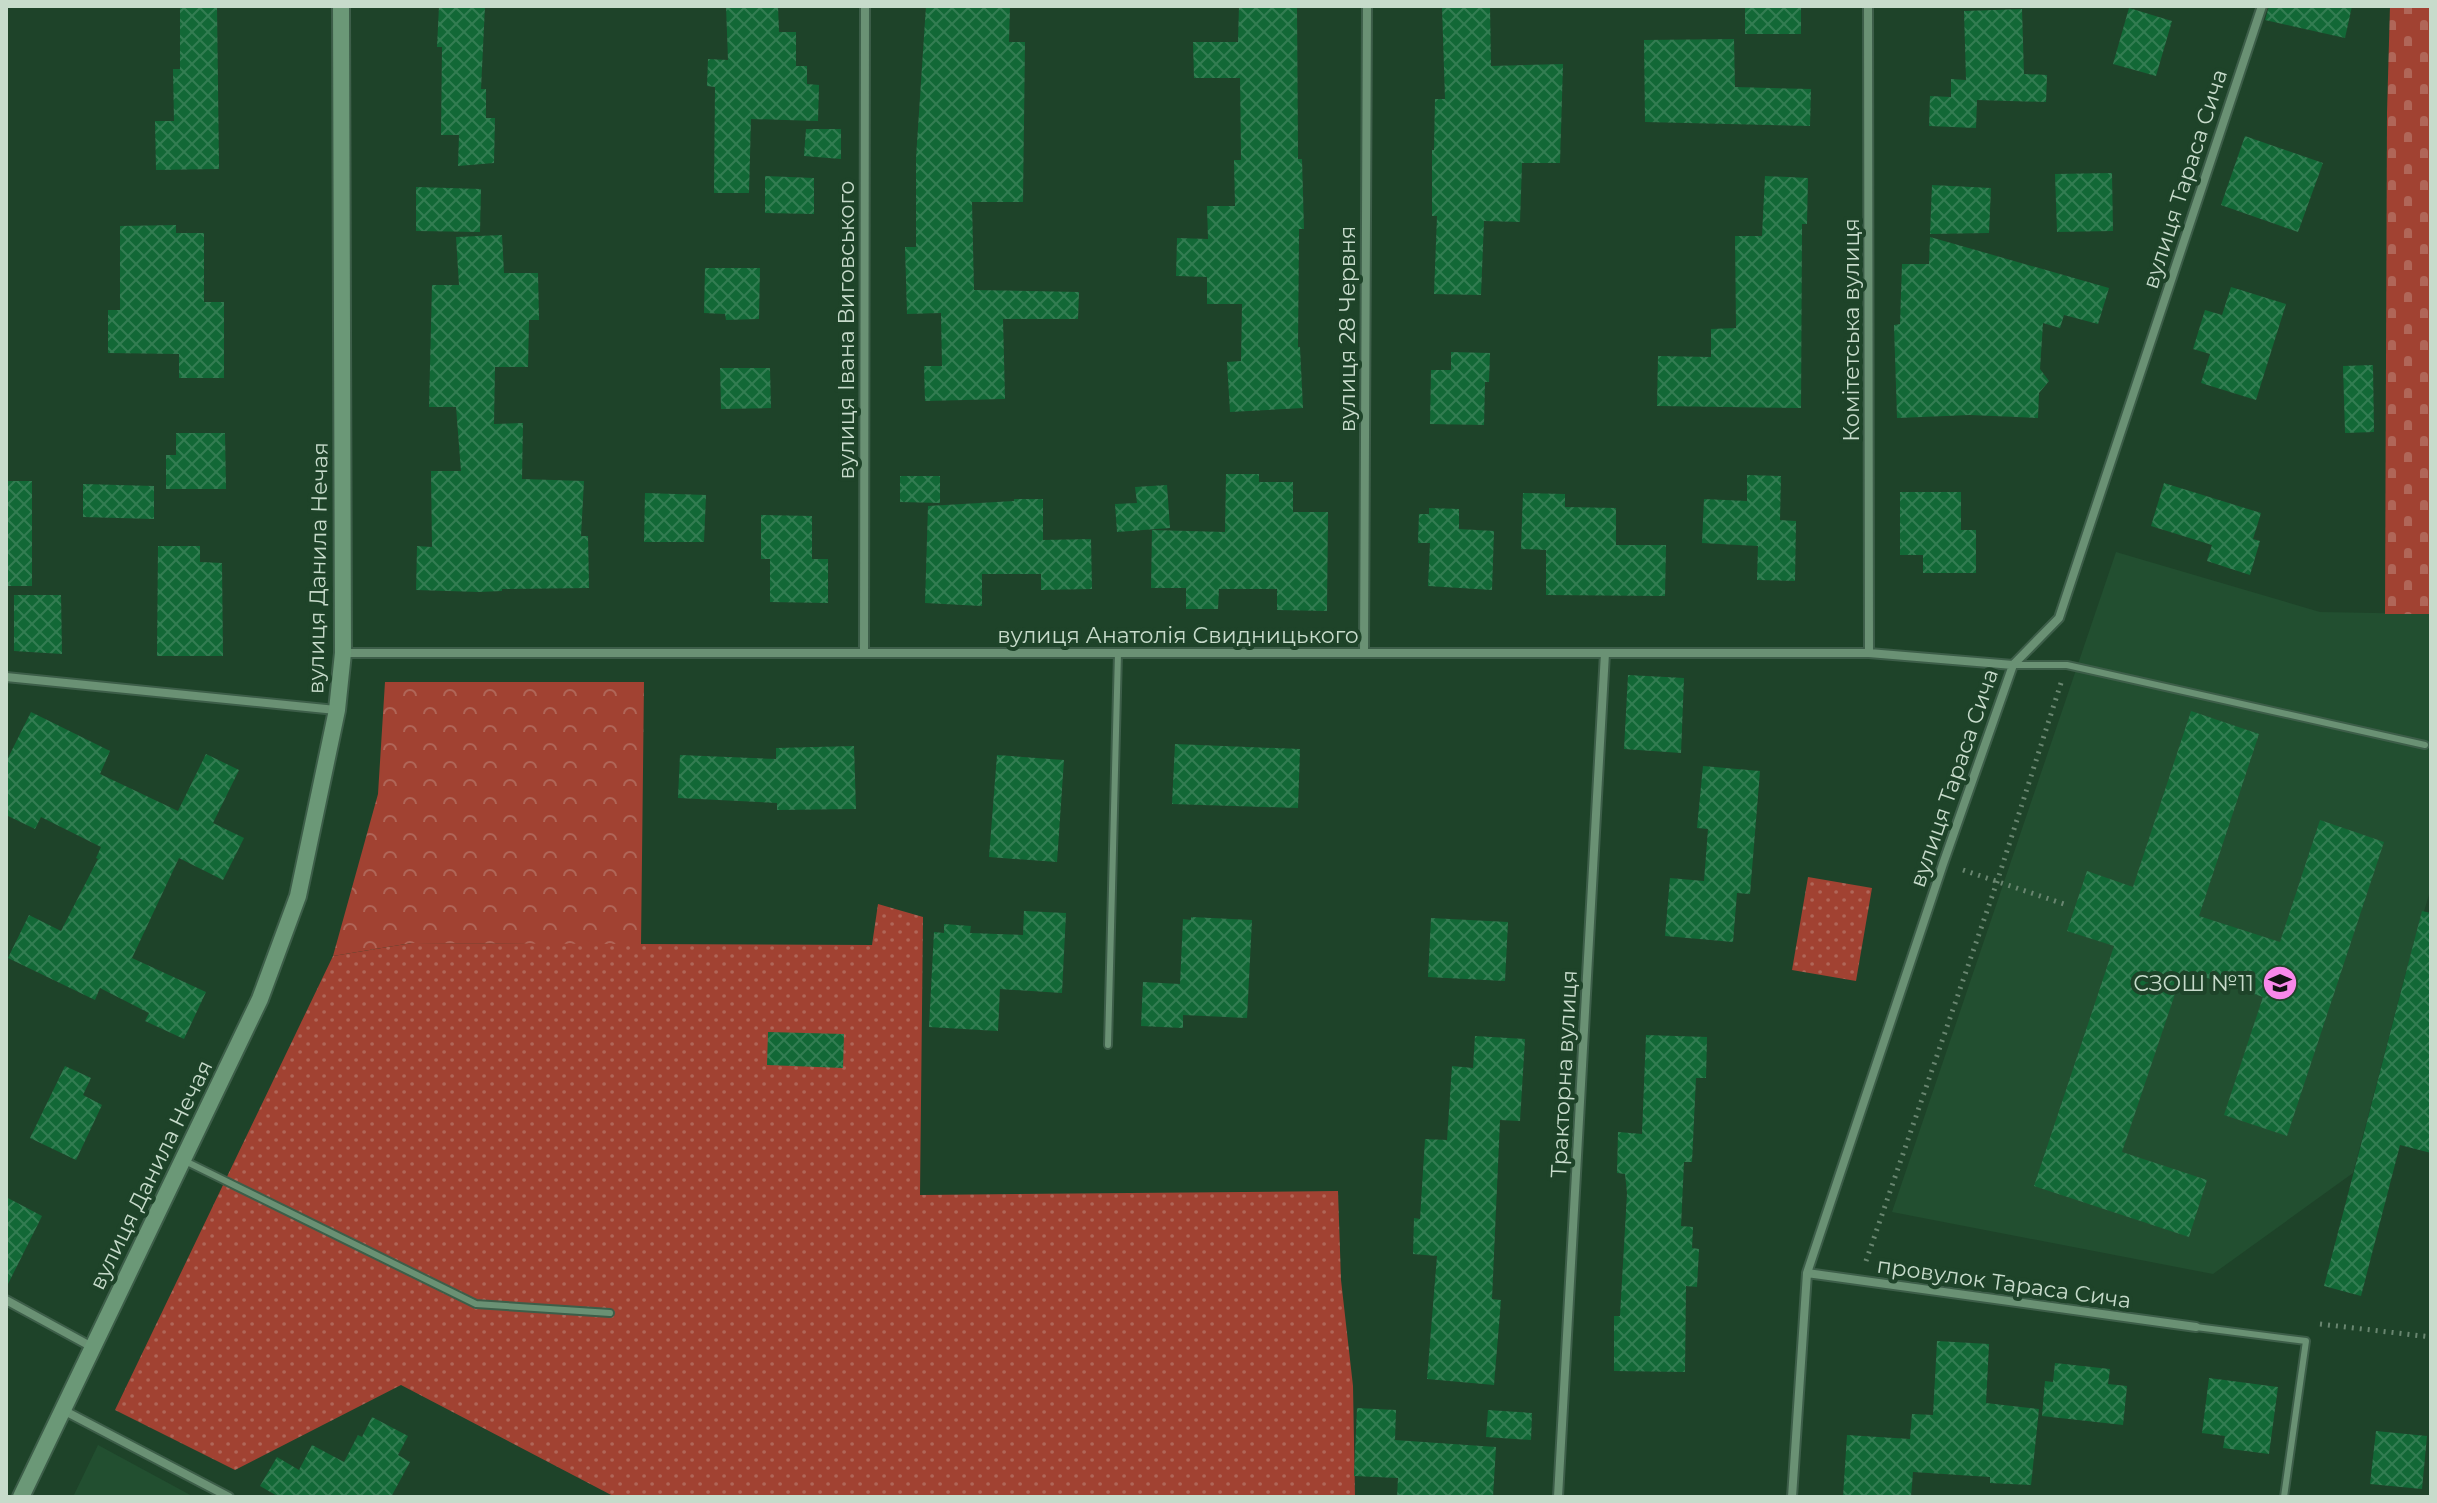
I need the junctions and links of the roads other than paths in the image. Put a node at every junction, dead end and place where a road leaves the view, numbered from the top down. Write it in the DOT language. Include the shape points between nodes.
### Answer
graph roads {
  1 [pos="341,6"];
  2 [pos="865,6"];
  3 [pos="1367,6"];
  4 [pos="1868,6"];
  5 [pos="2262,6"];
  6 [pos="343,653"];
  7 [pos="864,653"];
  8 [pos="1118,653"];
  9 [pos="1364,653"];
  10 [pos="1605,653"];
  11 [pos="1869,653"];
  12 [pos="2013,665"];
  13 [pos="6,677"];
  14 [pos="337,710"];
  15 [pos="2425,745"];
  16 [pos="1108,1045"];
  17 [pos="183,1160"];
  18 [pos="1807,1273"];
  19 [pos="6,1300"];
  20 [pos="610,1313"];
  21 [pos="2196,1327"];
  22 [pos="92,1347"];
  23 [pos="62,1410"];
  24 [pos="21,1497"];
  25 [pos="229,1497"];
  26 [pos="1558,1497"];
  27 [pos="1792,1497"];
  28 [pos="2284,1497"];
  1 -- 6 [label="main road, вулиця Данила Нечая"];
  2 -- 7 [label="street, вулиця Івана Виговського"];
  3 -- 9 [label="street, вулиця 28 Червня"];
  4 -- 11 [label="street, Комітетська вулиця"];
  5 -- 12 [label="street, вулиця Тараса Сича" via="2059,618"];
  6 -- 7 [label="street, вулиця Анатолія Свидницького"];
  6 -- 14 [label="main road, вулиця Данила Нечая"];
  7 -- 8 [label="street, вулиця Анатолія Свидницького"];
  8 -- 9 [label="street, вулиця Анатолія Свидницького"];
  8 -- 16 [label="lane"];
  9 -- 10 [label="street, вулиця Анатолія Свидницького"];
  10 -- 11 [label="street, вулиця Анатолія Свидницького"];
  10 -- 26 [label="street, Тракторна вулиця"];
  11 -- 12 [label="street, вулиця Анатолія Свидницького"];
  12 -- 15 [label="lane" via="2067,665"];
  12 -- 18 [label="street, вулиця Тараса Сича"];
  13 -- 14 [label="street"];
  14 -- 17 [label="main road, вулиця Данила Нечая" via="298,896 260,999"];
  17 -- 20 [label="lane" via="476,1304"];
  17 -- 22 [label="main road, вулиця Данила Нечая"];
  18 -- 21 [label="street, провулок Тараса Сича"];
  18 -- 27 [label="street, вулиця Тараса Сича"];
  19 -- 22 [label="street"];
  21 -- 28 [label="lane" via="2306,1341"];
  22 -- 23 [label="main road, вулиця Данила Нечая"];
  23 -- 24 [label="main road, вулиця Данила Нечая"];
  23 -- 25 [label="street"];
}
